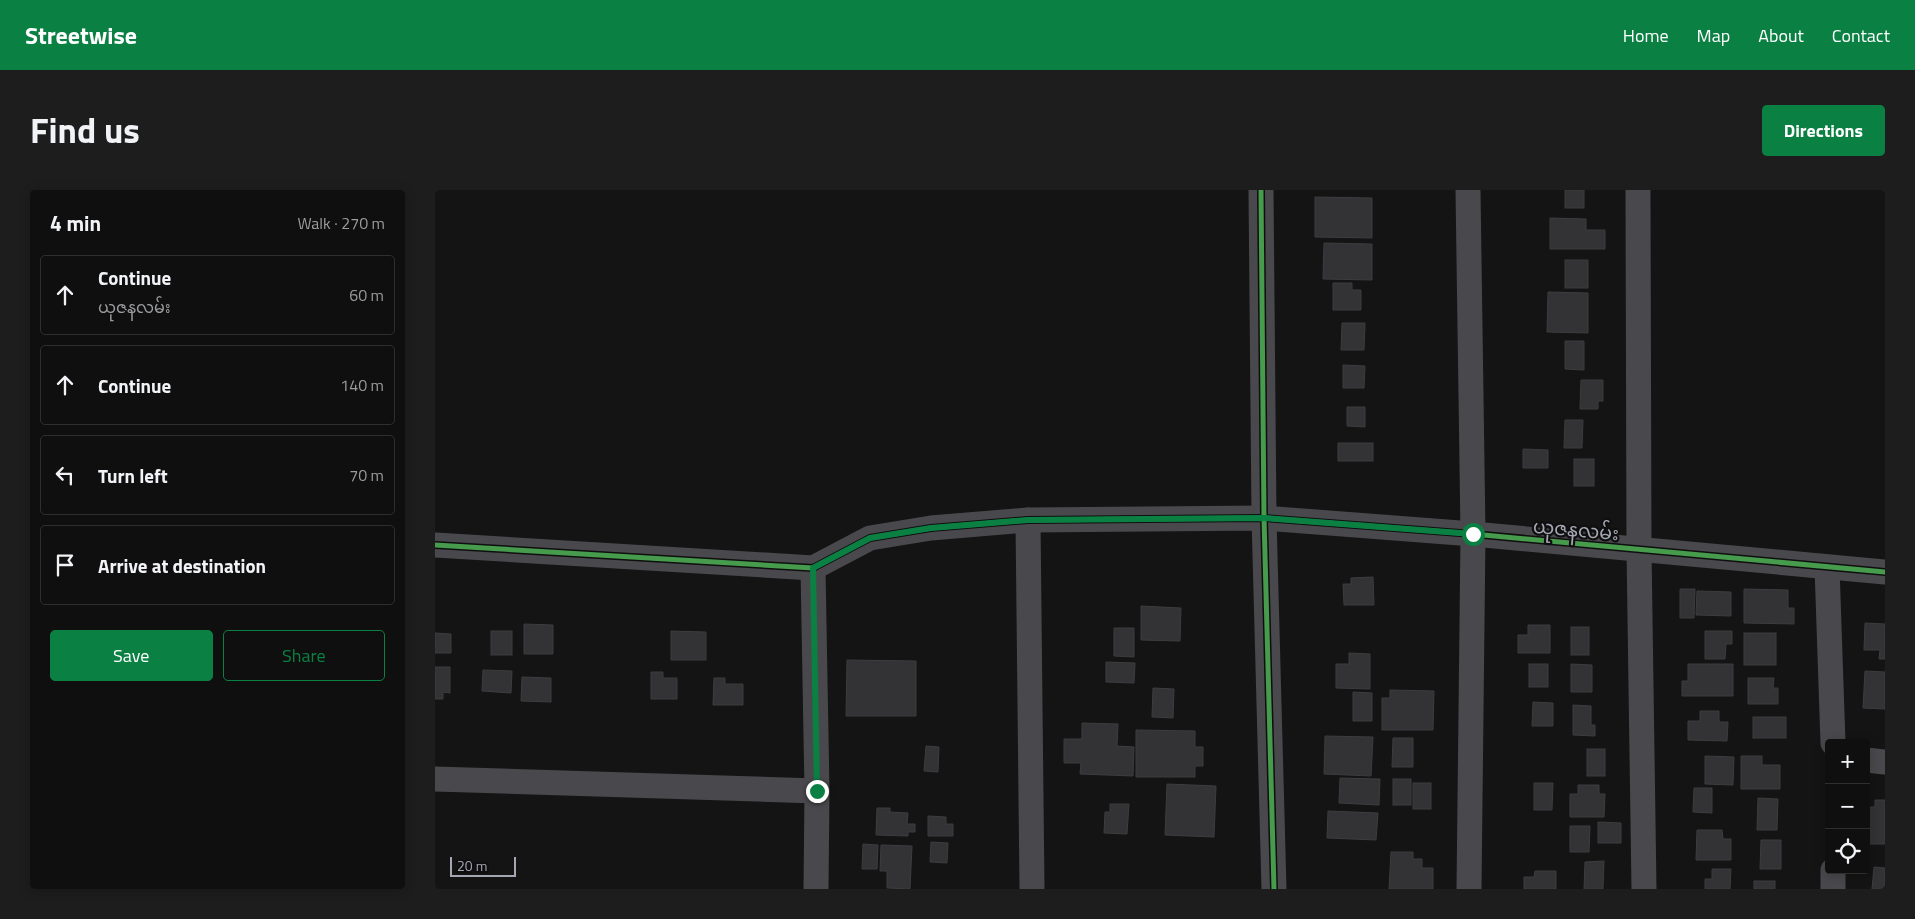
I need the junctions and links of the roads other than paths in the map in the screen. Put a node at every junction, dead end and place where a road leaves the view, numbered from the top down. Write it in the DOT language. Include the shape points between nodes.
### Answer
graph roads {
  1 [pos="1261,190"];
  2 [pos="1468,190"];
  3 [pos="1638,190"];
  4 [pos="1264,518"];
  5 [pos="1028,520"];
  6 [pos="1473,534"];
  7 [pos="435,545"];
  8 [pos="1639,550"];
  9 [pos="1827,567"];
  10 [pos="813,568"];
  11 [pos="1885,572"];
  12 [pos="1833,739"];
  13 [pos="1870,760"];
  14 [pos="1885,762"];
  15 [pos="435,779"];
  16 [pos="817,791"];
  17 [pos="1833,874"];
  18 [pos="816,889"];
  19 [pos="1032,889"];
  20 [pos="1274,889"];
  21 [pos="1469,889"];
  22 [pos="1644,889"];
  23 [pos="1833,889"];
  1 -- 4 [label="street"];
  2 -- 6 [label="street"];
  3 -- 8 [label="street"];
  4 -- 5 [label="street, ယုဇနလမ်း"];
  4 -- 6 [label="street, ယုဇနလမ်း"];
  4 -- 20 [label="street"];
  5 -- 10 [label="street, ယုဇနလမ်း" via="931,528 870,538"];
  5 -- 19 [label="street"];
  6 -- 8 [label="street, ယုဇနလမ်း"];
  6 -- 21 [label="street"];
  7 -- 10 [label="street"];
  8 -- 9 [label="street, ယုဇနလမ်း"];
  8 -- 22 [label="street"];
  9 -- 11 [label="street, ယုဇနလမ်း"];
  9 -- 12 [label="street"];
  10 -- 16 [label="street"];
  13 -- 14 [label="street"];
  15 -- 16 [label="street"];
  16 -- 18 [label="street"];
  17 -- 23 [label="street"];
}
